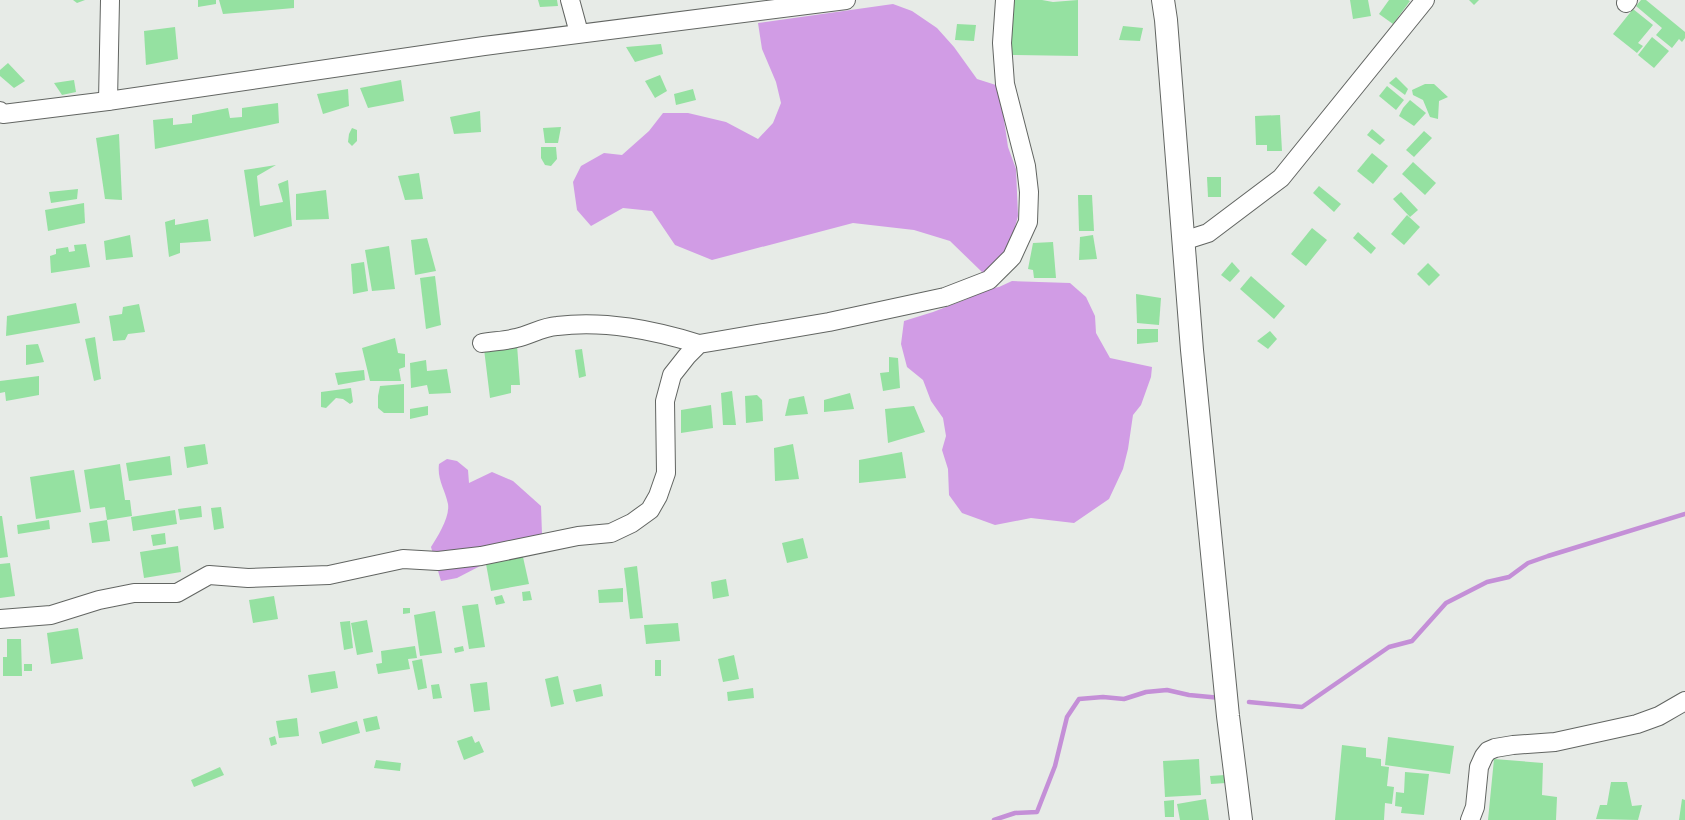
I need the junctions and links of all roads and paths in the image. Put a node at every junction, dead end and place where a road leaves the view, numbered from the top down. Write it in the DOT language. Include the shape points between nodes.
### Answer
graph roads {
  1 [pos="110,0"];
  2 [pos="570,0"];
  3 [pos="846,0"];
  4 [pos="1005,0"];
  5 [pos="1163,0"];
  6 [pos="1425,0"];
  7 [pos="579,33"];
  8 [pos="108,101"];
  9 [pos="1,116"];
  10 [pos="1183,241"];
  11 [pos="482,343"];
  12 [pos="699,344"];
  13 [pos="0,619"];
  14 [pos="1685,701"];
  15 [pos="1241,820"];
  16 [pos="1470,820"];
  1 -- 8 [label="street"];
  2 -- 7 [label="street"];
  3 -- 7 [label="street"];
  4 -- 12 [label="street" via="1002,42 1005,84 1026,166 1029,192 1028,222 1012,257 988,280 945,297 830,322"];
  5 -- 10 [label="main road"];
  6 -- 10 [label="street" via="1281,178 1208,233"];
  7 -- 8 [label="street"];
  8 -- 9 [label="street"];
  10 -- 15 [label="main road" via="1228,716"];
  11 -- 12 [label="street" via="516,338 555,326 582,324 659,332"];
  12 -- 13 [label="street" via="672,375 665,401 666,473 658,496 650,510 611,534 578,536 481,556 438,561 403,559 329,575 248,578 209,575 177,593 134,593 99,600 51,615"];
  14 -- 16 [label="street" via="1659,716 1636,724 1555,742 1513,745 1488,751 1479,767 1475,807"];
}
